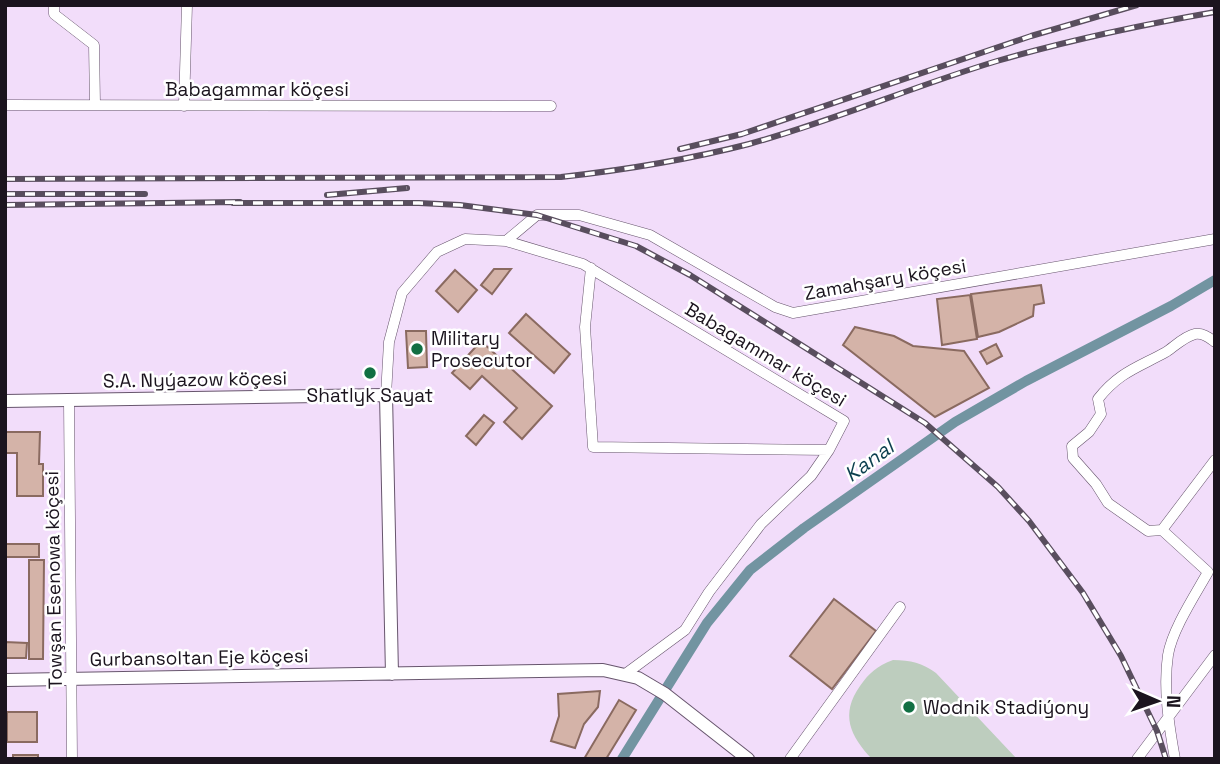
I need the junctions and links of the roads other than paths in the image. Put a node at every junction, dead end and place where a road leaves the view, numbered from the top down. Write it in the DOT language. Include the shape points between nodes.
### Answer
graph roads {
  1 [pos="54,5"];
  2 [pos="187,5"];
  3 [pos="95,104"];
  4 [pos="5,105"];
  5 [pos="184,106"];
  6 [pos="551,106"];
  7 [pos="1215,239"];
  8 [pos="506,241"];
  9 [pos="591,268"];
  10 [pos="1215,342"];
  11 [pos="386,395"];
  12 [pos="5,401"];
  13 [pos="69,401"];
  14 [pos="829,450"];
  15 [pos="1215,460"];
  16 [pos="1162,530"];
  17 [pos="900,607"];
  18 [pos="1215,655"];
  19 [pos="392,674"];
  20 [pos="624,675"];
  21 [pos="72,679"];
  22 [pos="5,680"];
  23 [pos="1167,718"];
  24 [pos="72,759"];
  25 [pos="748,759"];
  26 [pos="790,759"];
  27 [pos="1137,759"];
  28 [pos="1175,759"];
  1 -- 3 [label="street" via="54,14 94,45"];
  2 -- 5 [label="street"];
  3 -- 4 [label="street, Babagammar köçesi"];
  3 -- 5 [label="street, Babagammar köçesi"];
  5 -- 6 [label="street, Babagammar köçesi"];
  7 -- 8 [label="street, Zamahşary köçesi" via="793,313 650,235 579,215 537,215"];
  8 -- 9 [label="street, Babagammar köçesi"];
  8 -- 11 [label="street, Babagammar köçesi" via="465,239 437,252 401,293 389,342"];
  9 -- 14 [label="street, Babagammar köçesi" via="844,421"];
  9 -- 14 [label="street" via="585,327 593,447"];
  10 -- 16 [label="street" via="1204,334 1193,334 1134,367 1107,387 1098,399 1101,414 1072,446 1073,458 1108,503 1148,531"];
  11 -- 13 [label="street, S.A. Nyýazow köçesi"];
  11 -- 19 [label="street"];
  12 -- 13 [label="street, S.A. Nyýazow köçesi"];
  13 -- 21 [label="street, Towşan Esenowa köçesi"];
  14 -- 20 [label="street, Babagammar köçesi" via="811,476 761,524 685,630"];
  15 -- 16 [label="street"];
  16 -- 23 [label="street" via="1208,572 1168,654"];
  17 -- 26 [label="street"];
  18 -- 23 [label="street"];
  19 -- 20 [label="street, Gurbansoltan Eje köçesi" via="603,670"];
  19 -- 21 [label="street, Gurbansoltan Eje köçesi"];
  20 -- 25 [label="street, Gurbansoltan Eje köçesi" via="666,694"];
  21 -- 22 [label="street, Gurbansoltan Eje köçesi"];
  21 -- 24 [label="street, Towşan Esenowa köçesi"];
  23 -- 27 [label="street"];
  23 -- 28 [label="street"];
}
